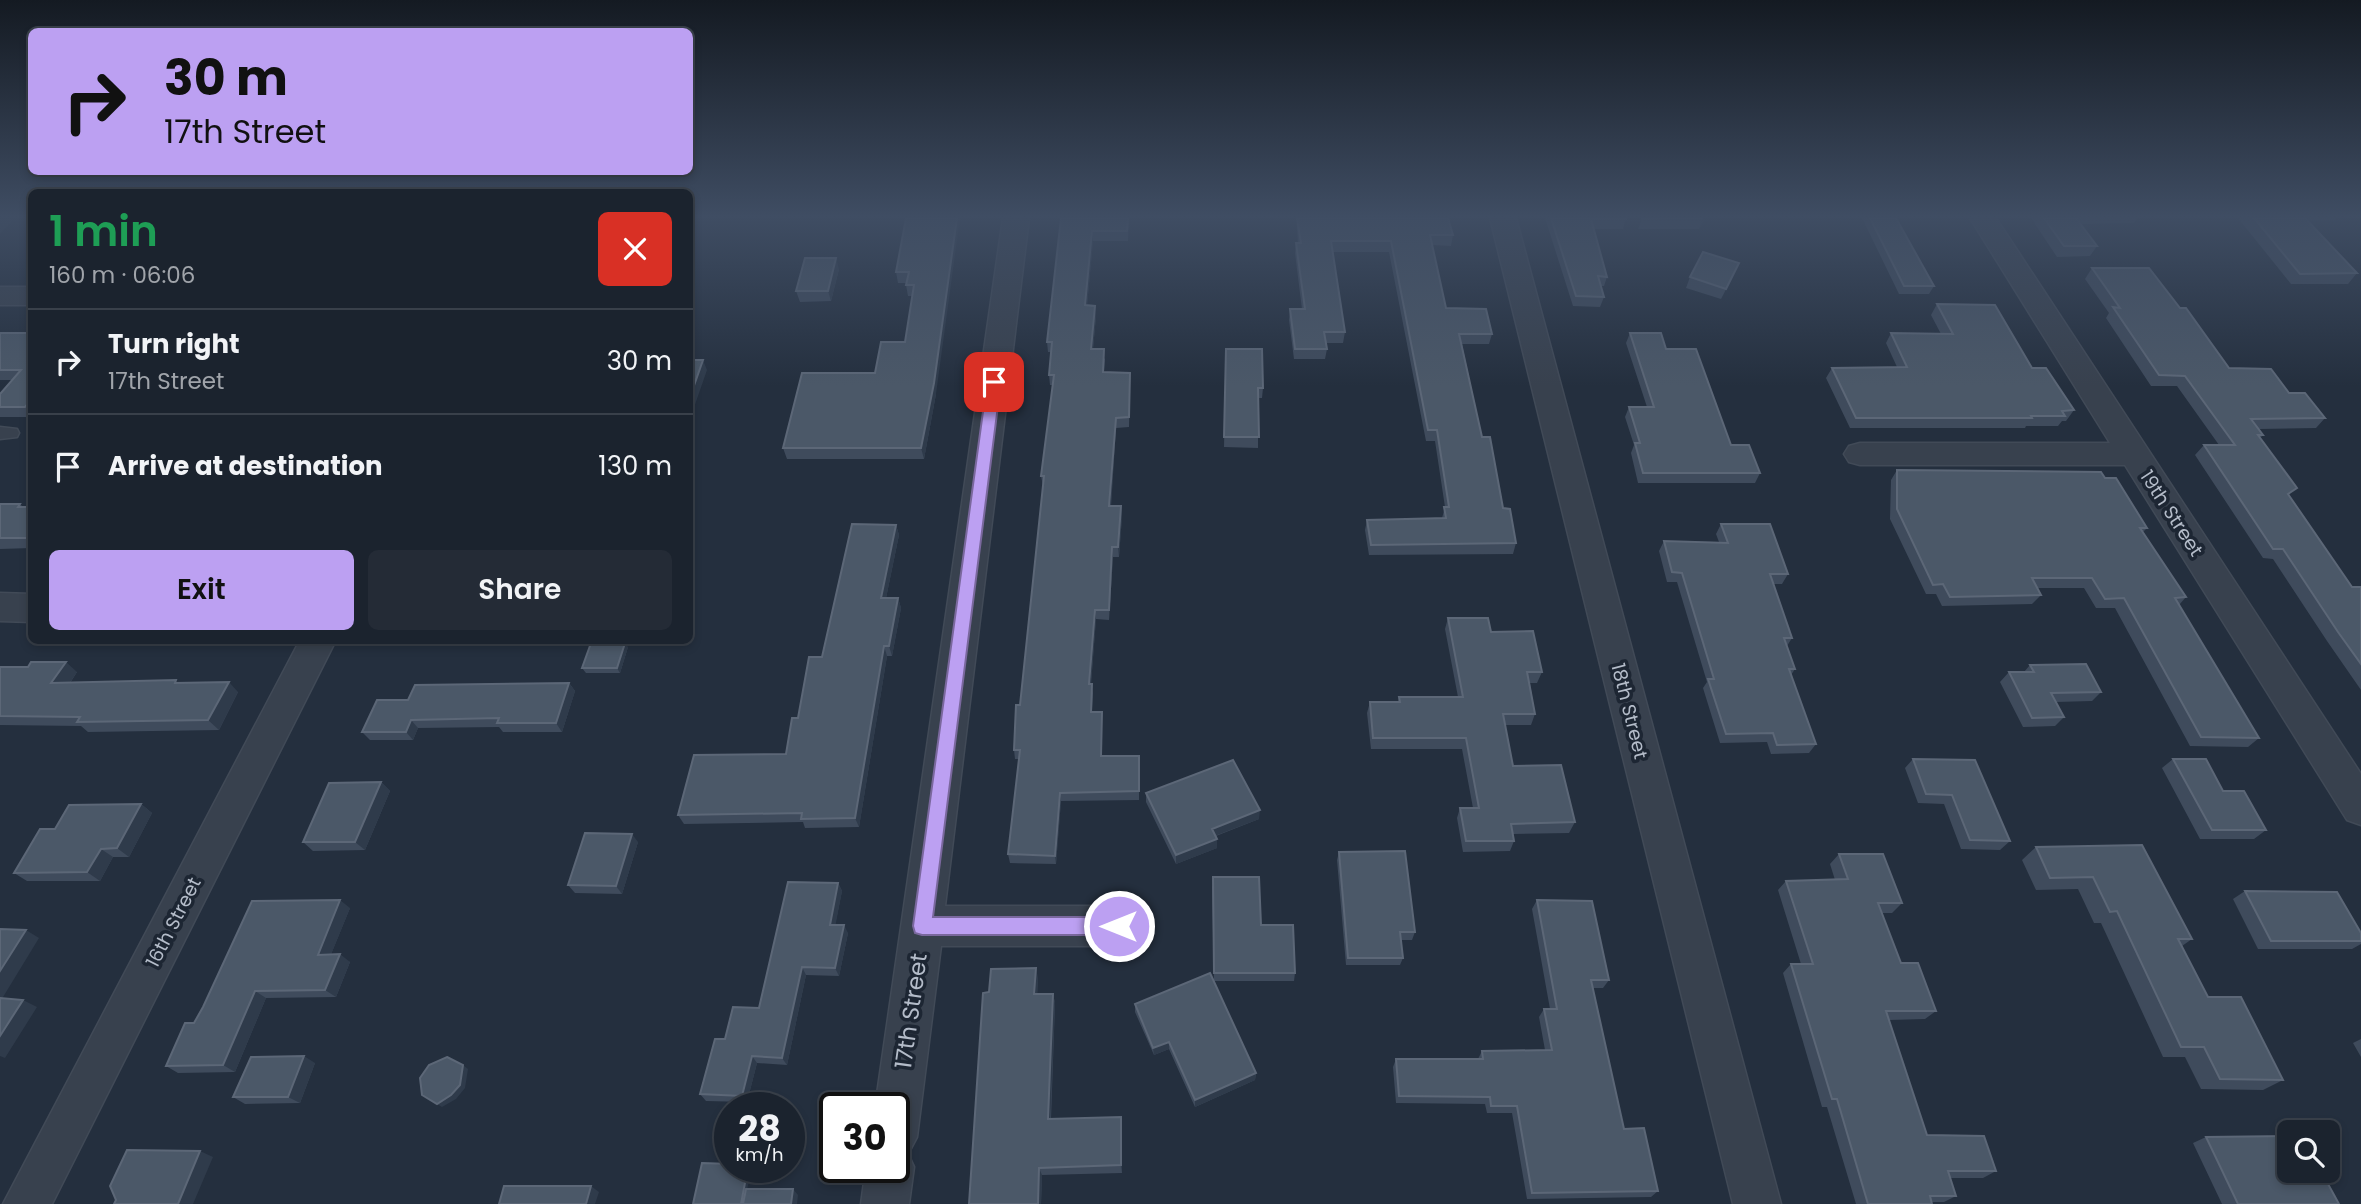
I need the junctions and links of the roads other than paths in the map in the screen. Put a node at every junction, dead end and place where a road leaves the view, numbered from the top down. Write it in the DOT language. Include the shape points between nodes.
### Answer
graph roads {
  1 [pos="1009,274"];
  2 [pos="1517,274"];
  3 [pos="2019,274"];
  4 [pos="0,296"];
  5 [pos="28,296"];
  6 [pos="1860,454"];
  7 [pos="2134,454"];
  8 [pos="0,607"];
  9 [pos="28,608"];
  10 [pos="316,644"];
  11 [pos="2361,807"];
  12 [pos="922,926"];
  13 [pos="1119,926"];
  14 [pos="900,1092"];
  15 [pos="888,1183"];
  16 [pos="27,1204"];
  17 [pos="885,1204"];
  18 [pos="1757,1204"];
  1 -- 12 [label="street, 17th Street"];
  2 -- 18 [label="street, 18th Street"];
  3 -- 7 [label="street, 19th Street"];
  4 -- 5 [label="street"];
  6 -- 7 [label="street"];
  7 -- 11 [label="street, 19th Street"];
  8 -- 9 [label="street"];
  10 -- 16 [label="street, 16th Street"];
  12 -- 13 [label="street, 17th Street"];
  12 -- 14 [label="street, 17th Street"];
  15 -- 17 [label="street"];
}
